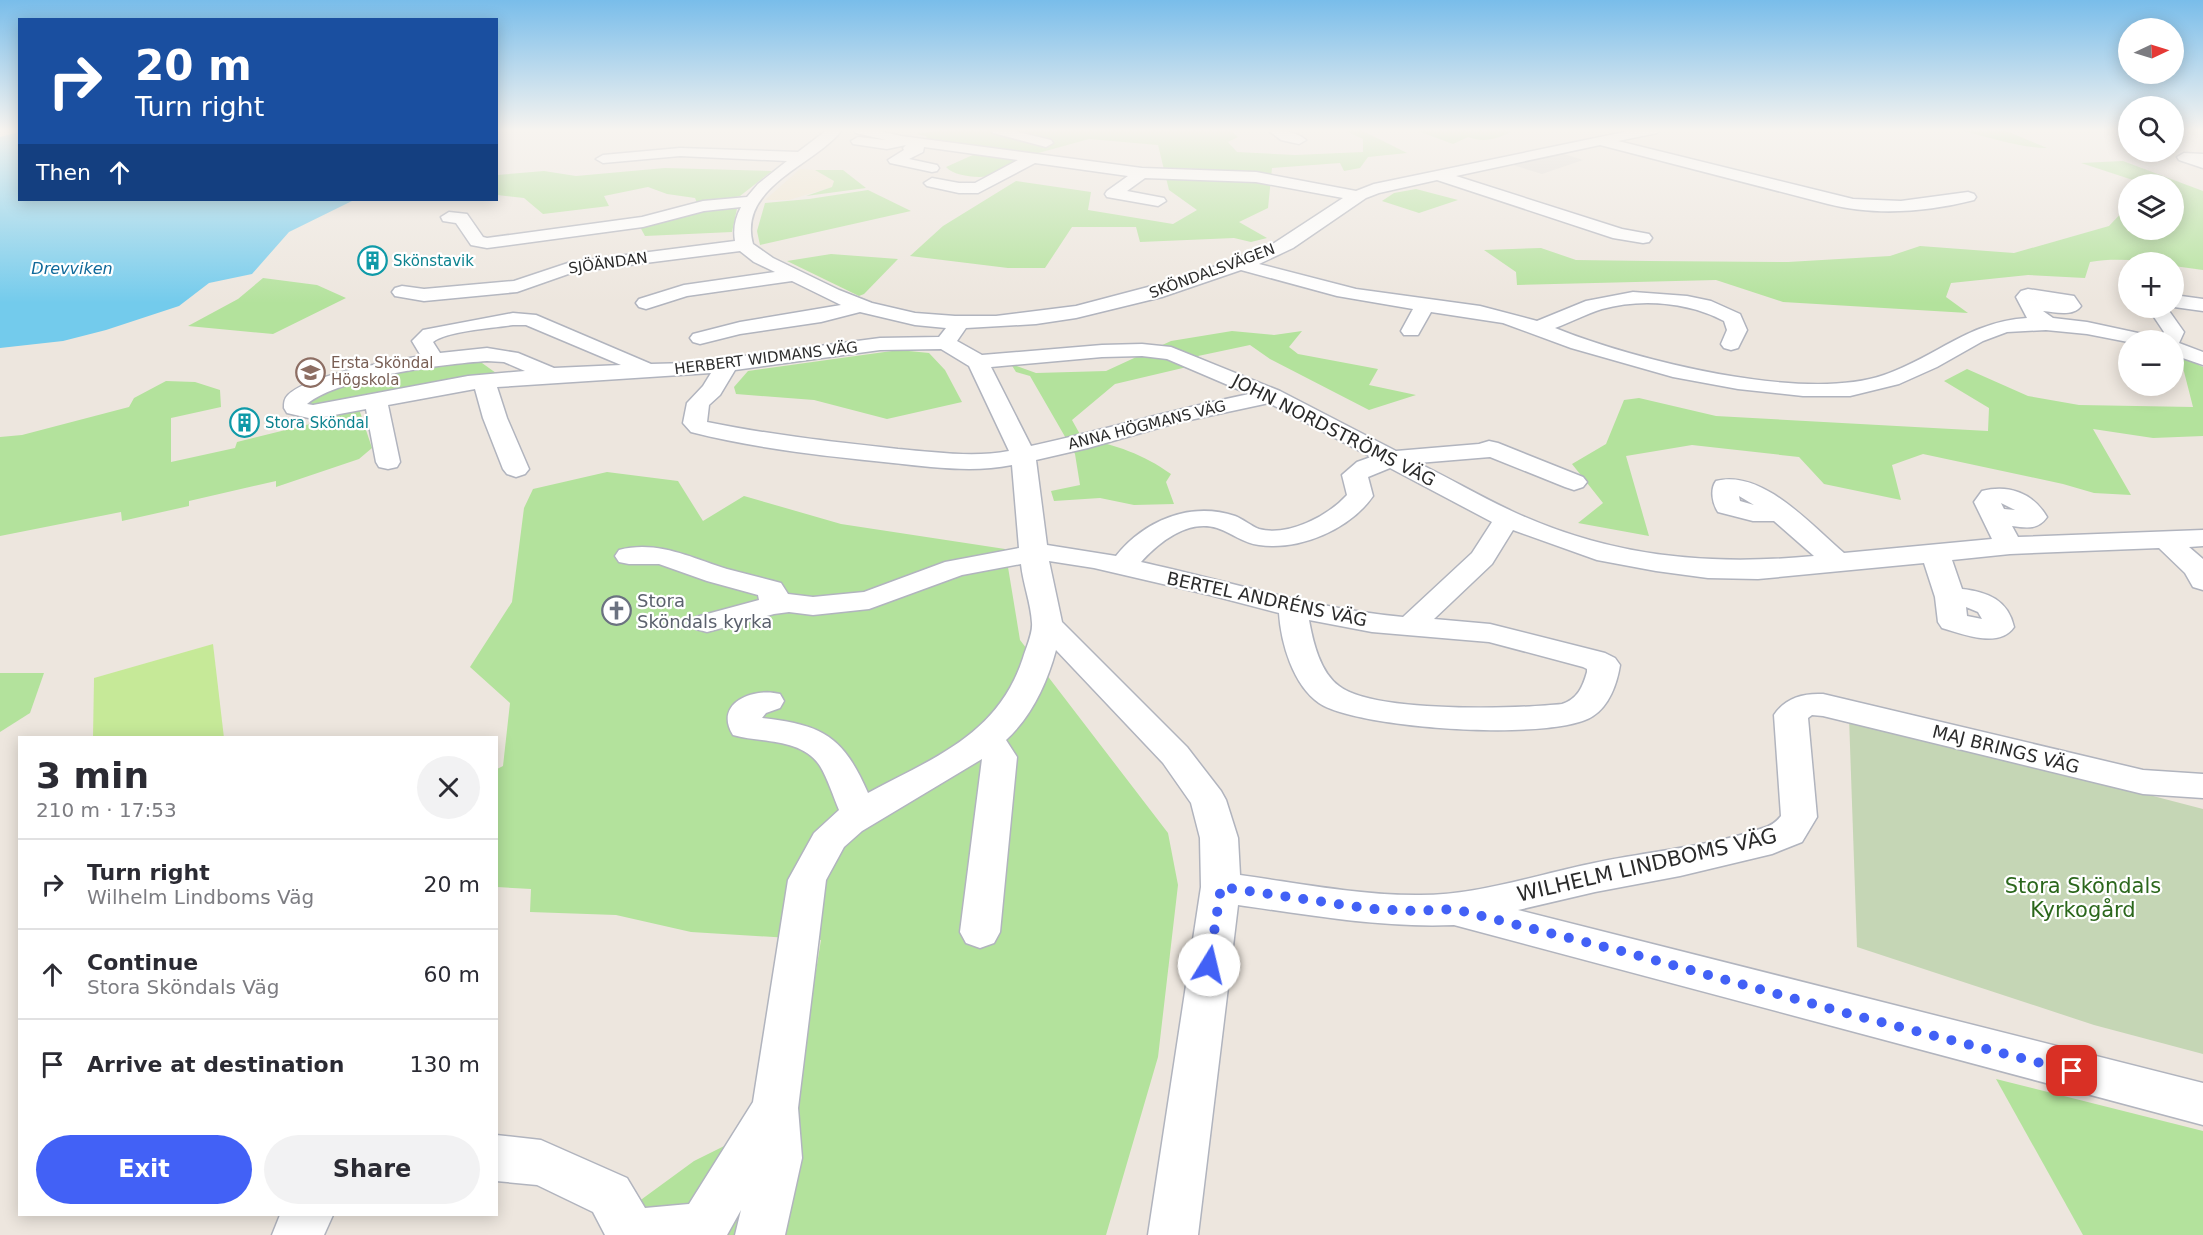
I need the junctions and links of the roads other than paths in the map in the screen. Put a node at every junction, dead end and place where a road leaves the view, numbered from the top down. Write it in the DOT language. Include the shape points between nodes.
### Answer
graph roads {
  1 [pos="766,188"];
  2 [pos="958,188"];
  3 [pos="979,188"];
  4 [pos="1122,188"];
  5 [pos="1313,188"];
  6 [pos="1378,188"];
  7 [pos="1477,188"];
  8 [pos="1782,188"];
  9 [pos="1357,196"];
  10 [pos="1968,197"];
  11 [pos="750,201"];
  12 [pos="1158,201"];
  13 [pos="448,217"];
  14 [pos="1643,238"];
  15 [pos="745,245"];
  16 [pos="1240,264"];
  17 [pos="794,275"];
  18 [pos="402,292"];
  19 [pos="2184,295"];
  20 [pos="646,303"];
  21 [pos="2029,304"];
  22 [pos="1425,305"];
  23 [pos="2203,305"];
  24 [pos="861,306"];
  25 [pos="961,321"];
  26 [pos="2050,325"];
  27 [pos="1536,328"];
  28 [pos="1411,331"];
  29 [pos="2118,335"];
  30 [pos="700,338"];
  31 [pos="945,343"];
  32 [pos="1731,344"];
  33 [pos="2184,344"];
  34 [pos="2203,359"];
  35 [pos="434,360"];
  36 [pos="978,362"];
  37 [pos="726,366"];
  38 [pos="653,370"];
  39 [pos="551,375"];
  40 [pos="484,381"];
  41 [pos="1272,396"];
  42 [pos="376,400"];
  43 [pos="1023,455"];
  44 [pos="1393,459"];
  45 [pos="388,462"];
  46 [pos="516,469"];
  47 [pos="1574,482"];
  48 [pos="1779,511"];
  49 [pos="1995,516"];
  50 [pos="1507,519"];
  51 [pos="2203,538"];
  52 [pos="2165,539"];
  53 [pos="2010,546"];
  54 [pos="1935,552"];
  55 [pos="1036,553"];
  56 [pos="629,556"];
  57 [pos="1837,562"];
  58 [pos="1123,566"];
  59 [pos="2201,573"];
  60 [pos="1950,597"];
  61 [pos="772,605"];
  62 [pos="1293,608"];
  63 [pos="707,623"];
  64 [pos="1048,625"];
  65 [pos="1411,625"];
  66 [pos="768,701"];
  67 [pos="1809,704"];
  68 [pos="988,738"];
  69 [pos="2203,786"];
  70 [pos="859,815"];
  71 [pos="1221,887"];
  72 [pos="1454,909"];
  73 [pos="980,932"];
  74 [pos="2203,1104"];
  75 [pos="775,1108"];
  76 [pos="498,1158"];
  77 [pos="307,1216"];
  78 [pos="632,1234"];
  79 [pos="297,1235"];
  80 [pos="760,1235"];
  81 [pos="1173,1235"];
  1 -- 11 [label="street"];
  2 -- 3 [label="street"];
  4 -- 12 [label="street" via="1113,194"];
  5 -- 9 [label="street"];
  6 -- 9 [label="street, SKÖNDALSVÄGEN"];
  7 -- 14 [label="street" via="1619,234"];
  8 -- 10 [label="street" via="1870,207 1910,206"];
  9 -- 16 [label="street, SKÖNDALSVÄGEN" via="1292,241"];
  11 -- 13 [label="street" via="703,206 643,222 487,243 477,241 461,218"];
  11 -- 15 [label="street" via="742,225"];
  15 -- 17 [label="street, SKÖNDALSVÄGEN"];
  15 -- 18 [label="street, SJÖÄNDAN" via="571,267 517,286 424,295"];
  16 -- 22 [label="street" via="1350,293"];
  16 -- 25 [label="street, SKÖNDALSVÄGEN" via="1140,298 1081,312"];
  17 -- 20 [label="street" via="684,291"];
  17 -- 24 [label="street, SKÖNDALSVÄGEN"];
  19 -- 23 [label="street"];
  21 -- 26 [label="street" via="2037,318"];
  22 -- 27 [label="street" via="1497,316"];
  22 -- 28 [label="street"];
  24 -- 25 [label="street, SKÖNDALSVÄGEN" via="915,318"];
  24 -- 30 [label="street, SKÖNDALSVÄGEN"];
  25 -- 31 [label="street"];
  26 -- 27 [label="street" via="1989,331 1908,374 1838,390 1792,389 1703,376 1577,344"];
  26 -- 29 [label="street"];
  27 -- 32 [label="street" via="1603,302 1674,300 1704,305 1733,318 1737,330"];
  31 -- 36 [label="street"];
  31 -- 37 [label="street, HERBERT WIDMANS VÄG" via="879,344"];
  33 -- 34 [label="street"];
  35 -- 38 [label="street" via="422,342 430,334 530,319"];
  35 -- 39 [label="street, HERBERT WIDMANS VÄG" via="504,355"];
  35 -- 42 [label="street, HERBERT WIDMANS VÄG" via="309,391 296,400 296,408 313,412"];
  36 -- 41 [label="street, JOHN NORDSTRÖMS VÄG" via="1102,351 1171,353"];
  36 -- 43 [label="street"];
  37 -- 38 [label="street, HERBERT WIDMANS VÄG"];
  37 -- 43 [label="street, ANNA HÖGMANS VÄG" via="712,390 698,403 694,423 699,428 769,442 918,459 965,462"];
  38 -- 39 [label="street, HERBERT WIDMANS VÄG"];
  39 -- 40 [label="street, HERBERT WIDMANS VÄG"];
  40 -- 42 [label="street, HERBERT WIDMANS VÄG"];
  40 -- 46 [label="street"];
  41 -- 43 [label="street, ANNA HÖGMANS VÄG"];
  41 -- 44 [label="street, JOHN NORDSTRÖMS VÄG"];
  42 -- 45 [label="street"];
  43 -- 55 [label="street"];
  44 -- 47 [label="street" via="1490,448"];
  44 -- 50 [label="street, JOHN NORDSTRÖMS VÄG"];
  44 -- 58 [label="street" via="1355,474 1360,496 1354,505 1316,527 1269,538 1256,537 1225,522 1194,519 1149,538"];
  48 -- 57 [label="street"];
  49 -- 53 [label="street"];
  50 -- 57 [label="street, JOHN NORDSTRÖMS VÄG" via="1597,552 1656,563 1758,570"];
  50 -- 65 [label="street" via="1482,558"];
  51 -- 52 [label="street, JOHN NORDSTRÖMS VÄG"];
  52 -- 53 [label="street, JOHN NORDSTRÖMS VÄG"];
  52 -- 59 [label="street"];
  53 -- 54 [label="street, JOHN NORDSTRÖMS VÄG"];
  54 -- 57 [label="street, JOHN NORDSTRÖMS VÄG"];
  54 -- 60 [label="street"];
  55 -- 58 [label="street, BERTEL ANDRÉNS VÄG"];
  55 -- 61 [label="street, BERTEL ANDRÉNS VÄG" via="955,568 869,600 813,606"];
  55 -- 64 [label="street" via="1037,581"];
  56 -- 61 [label="street" via="662,556 771,589"];
  58 -- 62 [label="street, BERTEL ANDRÉNS VÄG"];
  61 -- 63 [label="street, BERTEL ANDRÉNS VÄG"];
  62 -- 65 [label="street, BERTEL ANDRÉNS VÄG" via="1372,623"];
  62 -- 65 [label="street, BERTEL ANDRÉNS VÄG" via="1294,628 1318,682 1341,701 1374,710 1442,716 1564,715 1580,710 1591,700 1602,680 1604,665 1594,660 1490,633"];
  64 -- 68 [label="street" via="1024,695"];
  64 -- 71 [label="street" via="1175,755 1208,800 1219,838"];
  66 -- 70 [label="street" via="744,712 745,727 809,739 832,757"];
  67 -- 69 [label="street, MAJ BRINGS VÄG" via="2143,782"];
  67 -- 72 [label="street, WILHELM LINDBOMS VÄG" via="1791,715 1799,817 1789,832 1772,840 1690,860"];
  68 -- 70 [label="street"];
  68 -- 73 [label="street" via="1000,756"];
  70 -- 75 [label="street" via="834,833 807,880"];
  71 -- 72 [label="street, WILHELM LINDBOMS VÄG" via="1372,909"];
  71 -- 81 [label="street"];
  72 -- 74 [label="street"];
  75 -- 78 [label="street" via="705,1224 681,1231"];
  75 -- 80 [label="street" via="778,1158"];
  76 -- 78 [label="street" via="541,1163 610,1195"];
  77 -- 79 [label="street"];
}
